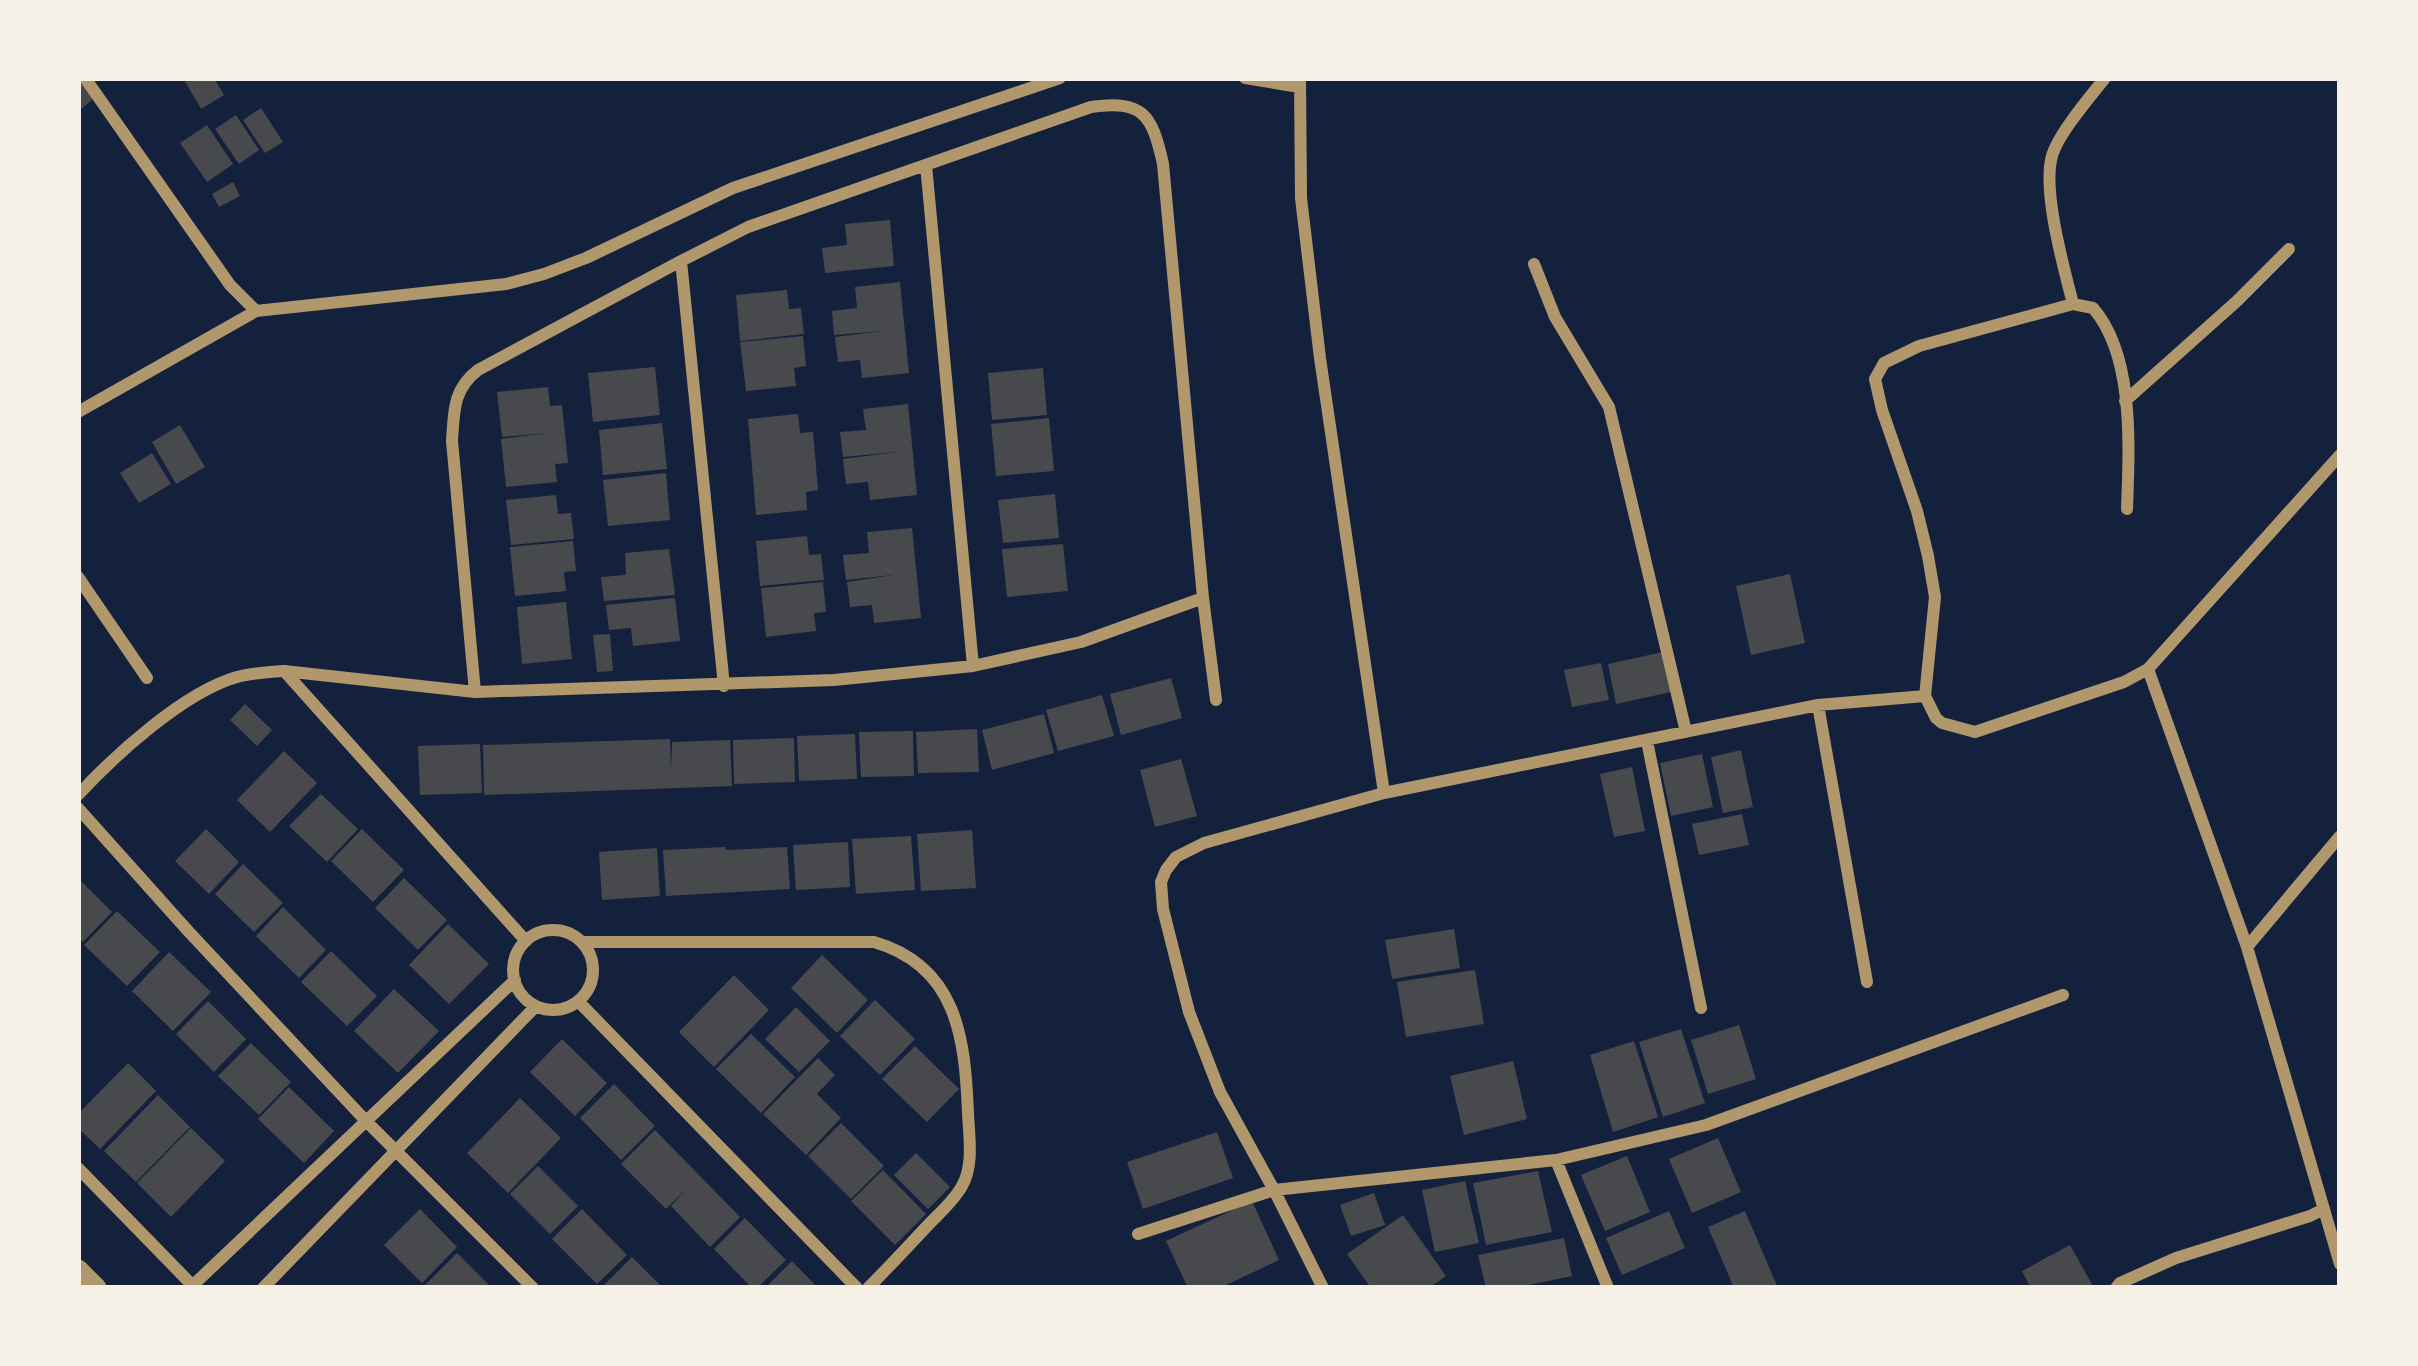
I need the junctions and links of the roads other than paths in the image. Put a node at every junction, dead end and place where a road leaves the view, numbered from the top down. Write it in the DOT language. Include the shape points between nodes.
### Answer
graph roads {
  1 [pos="85,78"];
  2 [pos="1060,78"];
  3 [pos="1245,78"];
  4 [pos="2105,78"];
  5 [pos="1300,82"];
  6 [pos="926,165"];
  7 [pos="2289,249"];
  8 [pos="681,261"];
  9 [pos="1534,264"];
  10 [pos="2073,304"];
  11 [pos="256,311"];
  12 [pos="2125,400"];
  13 [pos="78,412"];
  14 [pos="2340,455"];
  15 [pos="2127,509"];
  16 [pos="78,577"];
  17 [pos="1203,598"];
  18 [pos="973,666"];
  19 [pos="2149,669"];
  20 [pos="284,671"];
  21 [pos="147,678"];
  22 [pos="724,686"];
  23 [pos="475,692"];
  24 [pos="1925,696"];
  25 [pos="1216,700"];
  26 [pos="1818,705"];
  27 [pos="1686,732"];
  28 [pos="1647,741"];
  29 [pos="1384,793"];
  30 [pos="78,795"];
  31 [pos="78,808"];
  32 [pos="2340,836"];
  33 [pos="526,940"];
  34 [pos="583,942"];
  35 [pos="2247,947"];
  36 [pos="515,980"];
  37 [pos="1867,982"];
  38 [pos="2063,995"];
  39 [pos="578,1001"];
  40 [pos="536,1006"];
  41 [pos="1701,1007"];
  42 [pos="366,1121"];
  43 [pos="396,1150"];
  44 [pos="1556,1160"];
  45 [pos="78,1168"];
  46 [pos="1274,1190"];
  47 [pos="2324,1209"];
  48 [pos="1138,1234"];
  49 [pos="2340,1264"];
  50 [pos="78,1270"];
  51 [pos="193,1287"];
  52 [pos="96,1288"];
  53 [pos="263,1288"];
  54 [pos="533,1288"];
  55 [pos="857,1288"];
  56 [pos="868,1288"];
  57 [pos="1323,1288"];
  58 [pos="1608,1288"];
  59 [pos="2116,1288"];
  1 -- 11 [label="street"];
  2 -- 11 [label="street" via="733,188 544,274"];
  3 -- 5 [label="street"];
  4 -- 10 [label="street" via="2052,155 2053,210"];
  5 -- 29 [label="street" via="1303,221"];
  6 -- 8 [label="street" via="748,227"];
  6 -- 17 [label="street" via="1091,107 1131,106 1148,122 1163,164"];
  6 -- 18 [label="street"];
  7 -- 12 [label="street"];
  8 -- 22 [label="street"];
  8 -- 23 [label="street" via="478,370 459,390 452,441"];
  9 -- 27 [label="street" via="1609,407"];
  10 -- 12 [label="street" via="2093,308 2111,334"];
  10 -- 24 [label="street" via="1919,346 1884,363 1875,379 1935,597"];
  11 -- 13 [label="street"];
  12 -- 15 [label="street"];
  14 -- 19 [label="street"];
  16 -- 21 [label="street"];
  17 -- 18 [label="street" via="1081,642"];
  17 -- 25 [label="street"];
  18 -- 22 [label="street"];
  19 -- 24 [label="street" via="1975,732 1942,723"];
  19 -- 35 [label="street"];
  20 -- 23 [label="street"];
  20 -- 30 [label="street" via="214,686 113,757"];
  20 -- 33 [label="street"];
  22 -- 23 [label="street"];
  24 -- 26 [label="street"];
  26 -- 27 [label="street"];
  26 -- 37 [label="street"];
  27 -- 28 [label="street"];
  28 -- 29 [label="street"];
  28 -- 41 [label="street"];
  29 -- 46 [label="street" via="1185,850 1161,883 1189,1012 1220,1092"];
  31 -- 42 [label="street"];
  32 -- 35 [label="street"];
  33 -- 34 [label="street" via="561,930"];
  33 -- 36 [label="street"];
  34 -- 39 [label="street" via="592,980"];
  34 -- 56 [label="street" via="874,942 898,949 935,980 962,1049 968,1174"];
  35 -- 47 [label="street"];
  36 -- 40 [label="street"];
  36 -- 42 [label="street"];
  38 -- 44 [label="street" via="1706,1124"];
  39 -- 40 [label="street" via="558,1010"];
  39 -- 55 [label="street"];
  40 -- 43 [label="street"];
  42 -- 43 [label="street"];
  42 -- 51 [label="street"];
  43 -- 53 [label="street"];
  43 -- 54 [label="street"];
  44 -- 46 [label="street"];
  44 -- 58 [label="street"];
  45 -- 51 [label="street"];
  46 -- 48 [label="street"];
  46 -- 57 [label="street"];
  47 -- 49 [label="street"];
  47 -- 59 [label="street" via="2176,1258"];
  50 -- 52 [label="street"];
}
